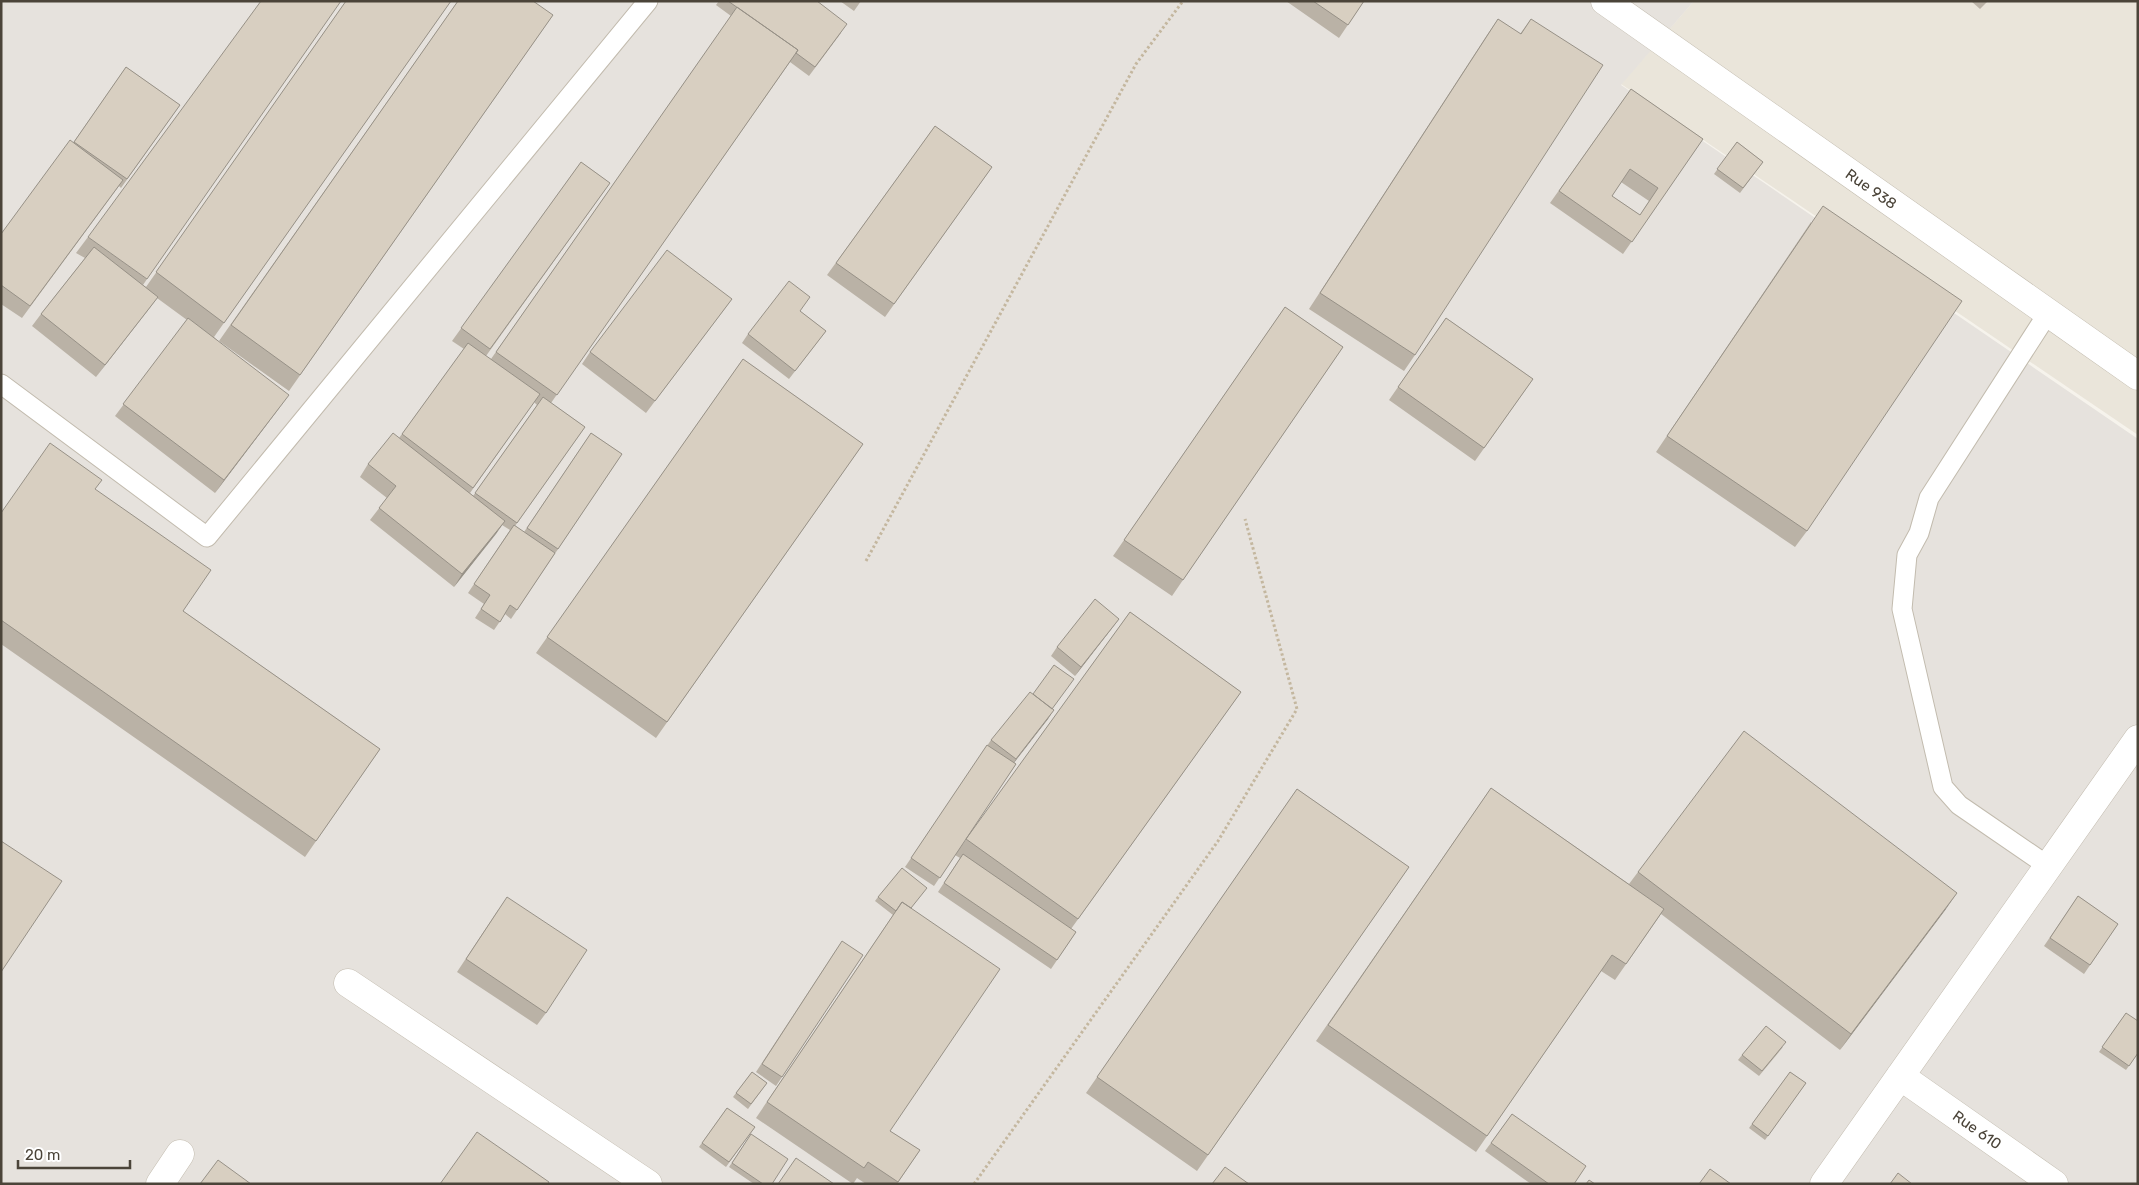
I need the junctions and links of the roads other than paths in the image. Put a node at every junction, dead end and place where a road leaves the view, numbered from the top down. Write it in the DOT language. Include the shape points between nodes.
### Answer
graph roads {
  1 [pos="648,1"];
  2 [pos="1605,1"];
  3 [pos="2048,313"];
  4 [pos="2136,371"];
  5 [pos="1,384"];
  6 [pos="2138,739"];
  7 [pos="2048,866"];
  8 [pos="348,983"];
  9 [pos="1900,1076"];
  10 [pos="180,1154"];
  11 [pos="160,1184"];
  12 [pos="648,1184"];
  13 [pos="1824,1184"];
  14 [pos="2054,1184"];
  1 -- 5 [label="lane" via="206,537"];
  2 -- 3 [label="street, Rue 938"];
  3 -- 4 [label="street, Rue 938"];
  3 -- 7 [label="lane" via="1929,498 1919,533 1908,554 1902,608 1943,787 1959,805"];
  6 -- 7 [label="street"];
  7 -- 9 [label="street"];
  8 -- 12 [label="street"];
  9 -- 13 [label="street"];
  9 -- 14 [label="street, Rue 610"];
  10 -- 11 [label="street"];
}
